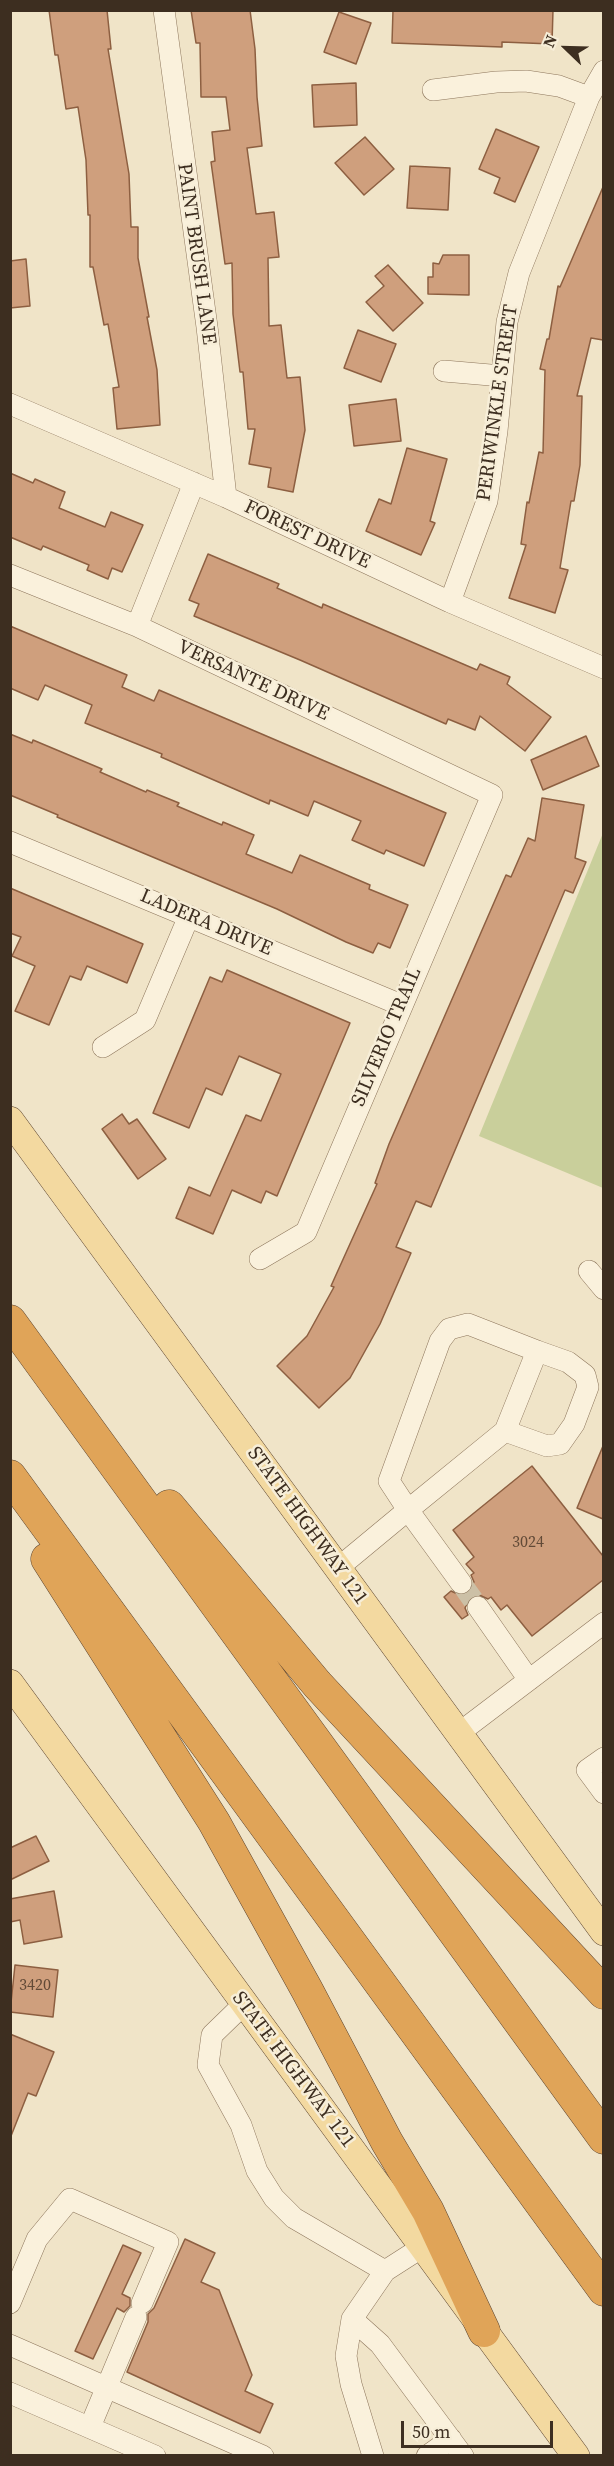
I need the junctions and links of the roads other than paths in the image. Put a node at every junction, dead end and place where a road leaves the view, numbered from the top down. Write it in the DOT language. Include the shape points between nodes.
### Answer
graph roads {
  1 [pos="164,10"];
  2 [pos="603,71"];
  3 [pos="433,90"];
  4 [pos="589,97"];
  5 [pos="444,371"];
  6 [pos="502,376"];
  7 [pos="10,404"];
  8 [pos="194,483"];
  9 [pos="226,497"];
  10 [pos="10,575"];
  11 [pos="450,602"];
  12 [pos="137,626"];
  13 [pos="603,668"];
  14 [pos="492,795"];
  15 [pos="10,842"];
  16 [pos="189,916"];
  17 [pos="401,1005"];
  18 [pos="103,1047"];
  19 [pos="10,1120"];
  20 [pos="260,1259"];
  21 [pos="589,1271"];
  22 [pos="603,1289"];
  23 [pos="10,1321"];
  24 [pos="537,1351"];
  25 [pos="90,1428"];
  26 [pos="505,1431"];
  27 [pos="10,1476"];
  28 [pos="10,1489"];
  29 [pos="408,1510"];
  30 [pos="338,1568"];
  31 [pos="461,1583"];
  32 [pos="478,1607"];
  33 [pos="603,1623"];
  34 [pos="529,1680"];
  35 [pos="10,1683"];
  36 [pos="459,1733"];
  37 [pos="603,1758"];
  38 [pos="603,1793"];
  39 [pos="603,1932"];
  40 [pos="603,1993"];
  41 [pos="244,2004"];
  42 [pos="603,2138"];
  43 [pos="424,2246"];
  44 [pos="385,2271"];
  45 [pos="603,2290"];
  46 [pos="10,2303"];
  47 [pos="352,2319"];
  48 [pos="484,2331"];
  49 [pos="10,2345"];
  50 [pos="106,2388"];
  51 [pos="10,2393"];
  52 [pos="90,2427"];
  53 [pos="457,2447"];
  54 [pos="155,2456"];
  55 [pos="263,2456"];
  56 [pos="373,2456"];
  57 [pos="427,2456"];
  58 [pos="576,2456"];
  1 -- 9 [label="street, PAINT BRUSH LANE"];
  2 -- 4 [label="street, PERIWINKLE STREET"];
  3 -- 4 [label="street" via="526,81 559,86"];
  4 -- 6 [label="street, PERIWINKLE STREET" via="519,273 507,322"];
  5 -- 6 [label="street"];
  6 -- 11 [label="street, PERIWINKLE STREET" via="487,501"];
  7 -- 8 [label="street, FOREST DRIVE"];
  8 -- 9 [label="street, FOREST DRIVE"];
  8 -- 12 [label="street"];
  9 -- 11 [label="street, FOREST DRIVE"];
  10 -- 12 [label="street, VERSANTE DRIVE"];
  11 -- 13 [label="street, FOREST DRIVE"];
  12 -- 14 [label="street, VERSANTE DRIVE"];
  14 -- 17 [label="street, SILVERIO TRAIL"];
  15 -- 16 [label="street, LADERA DRIVE"];
  16 -- 17 [label="street, LADERA DRIVE"];
  16 -- 18 [label="street" via="145,1020"];
  17 -- 20 [label="street, SILVERIO TRAIL" via="306,1232"];
  19 -- 30 [label="main road, STATE HIGHWAY 121"];
  21 -- 22 [label="street"];
  23 -- 25 [label="highway"];
  24 -- 26 [label="street"];
  24 -- 26 [label="street" via="568,1362 585,1375 588,1387 574,1424 560,1444 547,1446"];
  24 -- 29 [label="street" via="468,1324 449,1329 440,1341 388,1481"];
  25 -- 40 [label="highway" via="147,1480 317,1684"];
  25 -- 42 [label="highway"];
  26 -- 29 [label="street"];
  27 -- 45 [label="highway"];
  28 -- 48 [label="highway" via="27,1527 214,1822 428,2211"];
  29 -- 30 [label="street"];
  29 -- 31 [label="street"];
  30 -- 36 [label="main road, STATE HIGHWAY 121"];
  32 -- 34 [label="street"];
  33 -- 34 [label="street"];
  34 -- 36 [label="street"];
  35 -- 41 [label="main road, STATE HIGHWAY 121"];
  36 -- 39 [label="main road, STATE HIGHWAY 121"];
  37 -- 38 [label="street" via="587,1770"];
  41 -- 43 [label="main road, STATE HIGHWAY 121"];
  41 -- 44 [label="street" via="212,2035 208,2065 241,2125 257,2171 274,2198 294,2218"];
  43 -- 44 [label="street"];
  43 -- 48 [label="main road, STATE HIGHWAY 121"];
  44 -- 47 [label="street"];
  46 -- 50 [label="street" via="38,2239 70,2199 168,2242"];
  47 -- 53 [label="street" via="380,2344"];
  47 -- 56 [label="street" via="346,2356"];
  48 -- 58 [label="main road, STATE HIGHWAY 121"];
  49 -- 50 [label="street"];
  50 -- 52 [label="street"];
  50 -- 55 [label="street"];
  51 -- 52 [label="street"];
  52 -- 54 [label="street"];
  53 -- 57 [label="street"];
}
